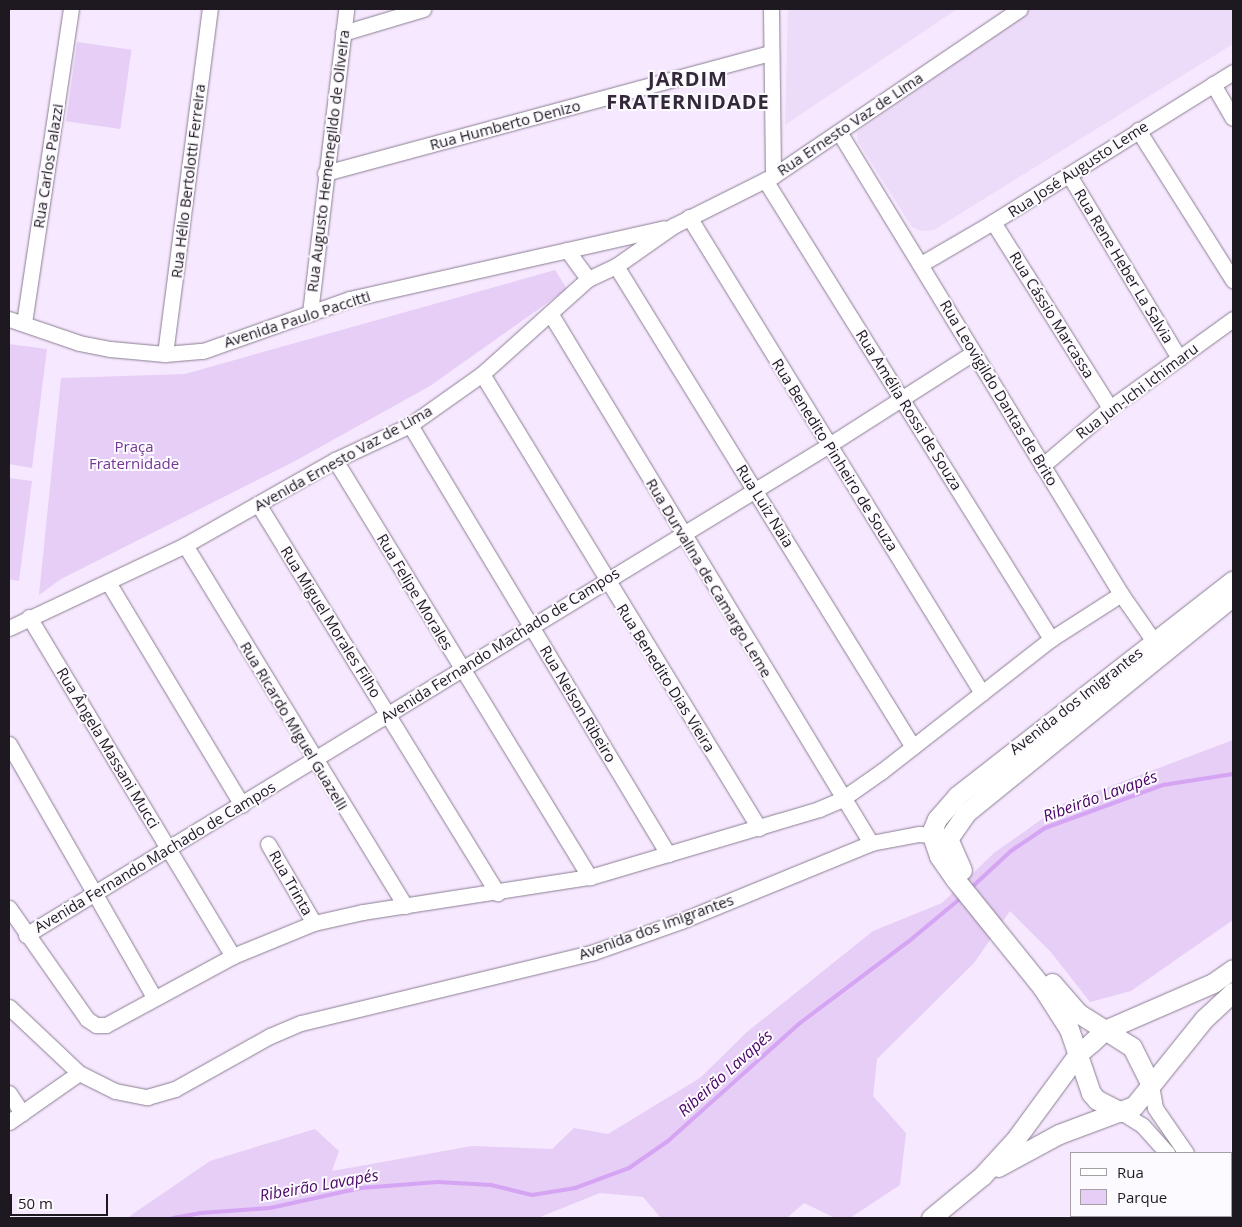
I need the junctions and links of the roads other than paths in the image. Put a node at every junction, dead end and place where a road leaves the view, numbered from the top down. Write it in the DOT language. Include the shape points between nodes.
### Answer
graph roads {
  1 [pos="71,9"];
  2 [pos="210,9"];
  3 [pos="346,9"];
  4 [pos="423,9"];
  5 [pos="772,9"];
  6 [pos="1020,9"];
  7 [pos="343,33"];
  8 [pos="771,54"];
  9 [pos="1233,72"];
  10 [pos="1212,84"];
  11 [pos="1233,118"];
  12 [pos="1138,130"];
  13 [pos="839,132"];
  14 [pos="325,173"];
  15 [pos="1068,175"];
  16 [pos="769,178"];
  17 [pos="689,218"];
  18 [pos="993,222"];
  19 [pos="673,226"];
  20 [pos="567,250"];
  21 [pos="921,264"];
  22 [pos="616,266"];
  23 [pos="588,279"];
  24 [pos="1233,280"];
  25 [pos="310,313"];
  26 [pos="550,313"];
  27 [pos="9,319"];
  28 [pos="1233,319"];
  29 [pos="24,323"];
  30 [pos="973,353"];
  31 [pos="165,354"];
  32 [pos="1179,358"];
  33 [pos="482,374"];
  34 [pos="903,400"];
  35 [pos="1110,408"];
  36 [pos="410,425"];
  37 [pos="829,445"];
  38 [pos="335,460"];
  39 [pos="1042,466"];
  40 [pos="755,490"];
  41 [pos="258,504"];
  42 [pos="682,533"];
  43 [pos="185,545"];
  44 [pos="606,580"];
  45 [pos="1233,580"];
  46 [pos="108,582"];
  47 [pos="1122,594"];
  48 [pos="1233,596"];
  49 [pos="29,617"];
  50 [pos="531,626"];
  51 [pos="9,628"];
  52 [pos="1051,639"];
  53 [pos="1158,646"];
  54 [pos="462,669"];
  55 [pos="982,692"];
  56 [pos="388,715"];
  57 [pos="9,744"];
  58 [pos="913,747"];
  59 [pos="315,761"];
  60 [pos="842,799"];
  61 [pos="242,805"];
  62 [pos="759,828"];
  63 [pos="940,836"];
  64 [pos="871,843"];
  65 [pos="268,844"];
  66 [pos="168,848"];
  67 [pos="668,854"];
  68 [pos="590,877"];
  69 [pos="95,893"];
  70 [pos="497,893"];
  71 [pos="981,902"];
  72 [pos="404,906"];
  73 [pos="9,908"];
  74 [pos="314,923"];
  75 [pos="26,935"];
  76 [pos="233,956"];
  77 [pos="1233,969"];
  78 [pos="1233,992"];
  79 [pos="154,997"];
  80 [pos="11,1012"];
  81 [pos="1106,1030"];
  82 [pos="1079,1053"];
  83 [pos="79,1073"];
  84 [pos="1151,1085"];
  85 [pos="9,1093"];
  86 [pos="1121,1112"];
  87 [pos="22,1113"];
  88 [pos="9,1122"];
  89 [pos="1165,1152"];
  90 [pos="1185,1152"];
  91 [pos="982,1176"];
  92 [pos="931,1218"];
  1 -- 29 [label="street, Rua Carlos Palazzi"];
  2 -- 31 [label="street, Rua Hélio Bertolotti Ferreira"];
  3 -- 7 [label="street, Rua Augusto Hemenegildo de Oliveira"];
  4 -- 7 [label="street"];
  5 -- 8 [label="street"];
  6 -- 13 [label="street, Rua Ernesto Vaz de Lima"];
  7 -- 14 [label="street, Rua Augusto Hemenegildo de Oliveira"];
  8 -- 14 [label="street, Rua Humberto Denizo"];
  8 -- 16 [label="street"];
  9 -- 10 [label="street, Rua José Augusto Leme"];
  10 -- 11 [label="street"];
  10 -- 12 [label="street, Rua José Augusto Leme"];
  12 -- 15 [label="street, Rua José Augusto Leme"];
  12 -- 24 [label="street"];
  13 -- 16 [label="street, Rua Ernesto Vaz de Lima"];
  13 -- 21 [label="street, Rua Leovigildo Dantas de Brito"];
  14 -- 25 [label="street, Rua Augusto Hemenegildo de Oliveira"];
  15 -- 18 [label="street, Rua José Augusto Leme"];
  15 -- 32 [label="street, Rua Rene Heber La Salvia"];
  16 -- 17 [label="street, Rua Ernesto Vaz de Lima"];
  16 -- 34 [label="street, Rua Amélia Rossi de Souza"];
  17 -- 19 [label="street, Rua Ernesto Vaz de Lima"];
  17 -- 37 [label="street, Rua Benedito Pinheiro de Souza"];
  18 -- 21 [label="street, Rua José Augusto Leme"];
  18 -- 35 [label="street, Rua Cássio Marcassa"];
  19 -- 20 [label="street, Avenida Paulo Paccitti"];
  19 -- 22 [label="street, Avenida Ernesto Vaz de Lima"];
  20 -- 23 [label="street"];
  20 -- 25 [label="street, Avenida Paulo Paccitti" via="350,299"];
  21 -- 30 [label="street, Rua Leovigildo Dantas de Brito"];
  22 -- 23 [label="street, Avenida Ernesto Vaz de Lima"];
  22 -- 40 [label="street, Rua Luiz Naia"];
  23 -- 26 [label="street, Avenida Ernesto Vaz de Lima"];
  25 -- 31 [label="street, Avenida Paulo Paccitti" via="203,351"];
  26 -- 33 [label="street, Avenida Ernesto Vaz de Lima"];
  26 -- 42 [label="street, Rua Durvalina de Camargo Leme"];
  27 -- 29 [label="street, Avenida Paulo Paccitti"];
  28 -- 32 [label="street, Rua Jun-Ichi Ichimaru"];
  29 -- 31 [label="street, Avenida Paulo Paccitti" via="79,343"];
  30 -- 34 [label="street, Avenida Fernando Machado de Campos"];
  30 -- 39 [label="street, Rua Leovigildo Dantas de Brito"];
  32 -- 35 [label="street, Rua Jun-Ichi Ichimaru"];
  33 -- 36 [label="street, Avenida Ernesto Vaz de Lima"];
  33 -- 44 [label="street, Rua Benedito Dias Vieira"];
  34 -- 37 [label="street, Avenida Fernando Machado de Campos"];
  34 -- 52 [label="street, Rua Amélia Rossi de Souza"];
  35 -- 39 [label="street, Rua Jun-Ichi Ichimaru"];
  36 -- 38 [label="street, Avenida Ernesto Vaz de Lima"];
  36 -- 50 [label="street, Rua Nelson Ribeiro"];
  37 -- 40 [label="street, Avenida Fernando Machado de Campos"];
  37 -- 55 [label="street, Rua Benedito Pinheiro de Souza"];
  38 -- 41 [label="street, Avenida Ernesto Vaz de Lima"];
  38 -- 54 [label="street, Rua Felipe Morales"];
  39 -- 47 [label="street, Rua Leovigildo Dantas de Brito"];
  40 -- 42 [label="street, Avenida Fernando Machado de Campos"];
  40 -- 58 [label="street, Rua Luiz Naia"];
  41 -- 43 [label="street, Avenida Ernesto Vaz de Lima"];
  41 -- 56 [label="street, Rua Miguel Morales Filho"];
  42 -- 44 [label="street, Avenida Fernando Machado de Campos"];
  42 -- 60 [label="street, Rua Durvalina de Camargo Leme"];
  43 -- 46 [label="street, Avenida Ernesto Vaz de Lima"];
  43 -- 59 [label="street, Rua Ricardo Miguel Guazelli"];
  44 -- 50 [label="street, Avenida Fernando Machado de Campos"];
  44 -- 62 [label="street, Rua Benedito Dias Vieira"];
  45 -- 53 [label="main road, Avenida dos Imigrantes"];
  46 -- 49 [label="street, Avenida Ernesto Vaz de Lima"];
  46 -- 61 [label="street"];
  47 -- 52 [label="street"];
  47 -- 53 [label="street, Rua Leovigildo Dantas de Brito"];
  48 -- 53 [label="main road, Avenida dos Imigrantes"];
  49 -- 51 [label="street, Avenida Ernesto Vaz de Lima"];
  49 -- 66 [label="street, Rua Ângela Massani Mucci"];
  50 -- 54 [label="street, Avenida Fernando Machado de Campos"];
  50 -- 67 [label="street, Rua Nelson Ribeiro"];
  52 -- 55 [label="street"];
  53 -- 63 [label="main road, Avenida dos Imigrantes"];
  54 -- 56 [label="street, Avenida Fernando Machado de Campos"];
  54 -- 68 [label="street, Rua Felipe Morales"];
  55 -- 58 [label="street"];
  56 -- 59 [label="street, Avenida Fernando Machado de Campos"];
  56 -- 70 [label="street, Rua Miguel Morales Filho"];
  57 -- 69 [label="street"];
  58 -- 60 [label="street"];
  59 -- 61 [label="street, Avenida Fernando Machado de Campos"];
  59 -- 72 [label="street, Rua Ricardo Miguel Guazelli"];
  60 -- 62 [label="street"];
  60 -- 64 [label="street, Rua Durvalina de Camargo Leme"];
  61 -- 66 [label="street, Avenida Fernando Machado de Campos"];
  62 -- 67 [label="street"];
  63 -- 64 [label="street, Avenida dos Imigrantes"];
  63 -- 71 [label="main road" via="939,856"];
  64 -- 83 [label="street, Avenida dos Imigrantes" via="680,921 594,952 301,1023 161,1094 133,1096"];
  65 -- 74 [label="street, Rua Trinta"];
  66 -- 69 [label="street, Avenida Fernando Machado de Campos"];
  66 -- 76 [label="street, Rua Ângela Massani Mucci"];
  67 -- 68 [label="street"];
  68 -- 70 [label="street"];
  69 -- 75 [label="street, Avenida Fernando Machado de Campos"];
  69 -- 79 [label="street"];
  70 -- 72 [label="street"];
  71 -- 81 [label="main road" via="1065,1000 1078,1013"];
  71 -- 82 [label="main road" via="1042,987 1069,1029"];
  72 -- 74 [label="street"];
  73 -- 75 [label="street"];
  74 -- 76 [label="street"];
  75 -- 79 [label="street" via="83,1014 96,1025 120,1020"];
  76 -- 79 [label="street"];
  77 -- 81 [label="main road" via="1213,983"];
  78 -- 84 [label="main road" via="1204,1019"];
  80 -- 83 [label="street"];
  81 -- 82 [label="main road"];
  81 -- 84 [label="main road" via="1132,1047"];
  82 -- 86 [label="main road" via="1091,1093"];
  82 -- 91 [label="main road" via="1015,1140"];
  83 -- 87 [label="street"];
  84 -- 86 [label="main road" via="1134,1106"];
  84 -- 90 [label="street" via="1155,1108"];
  85 -- 87 [label="street"];
  86 -- 89 [label="street" via="1142,1125"];
  86 -- 91 [label="main road" via="1059,1134"];
  87 -- 88 [label="street"];
  91 -- 92 [label="main road"];
}
